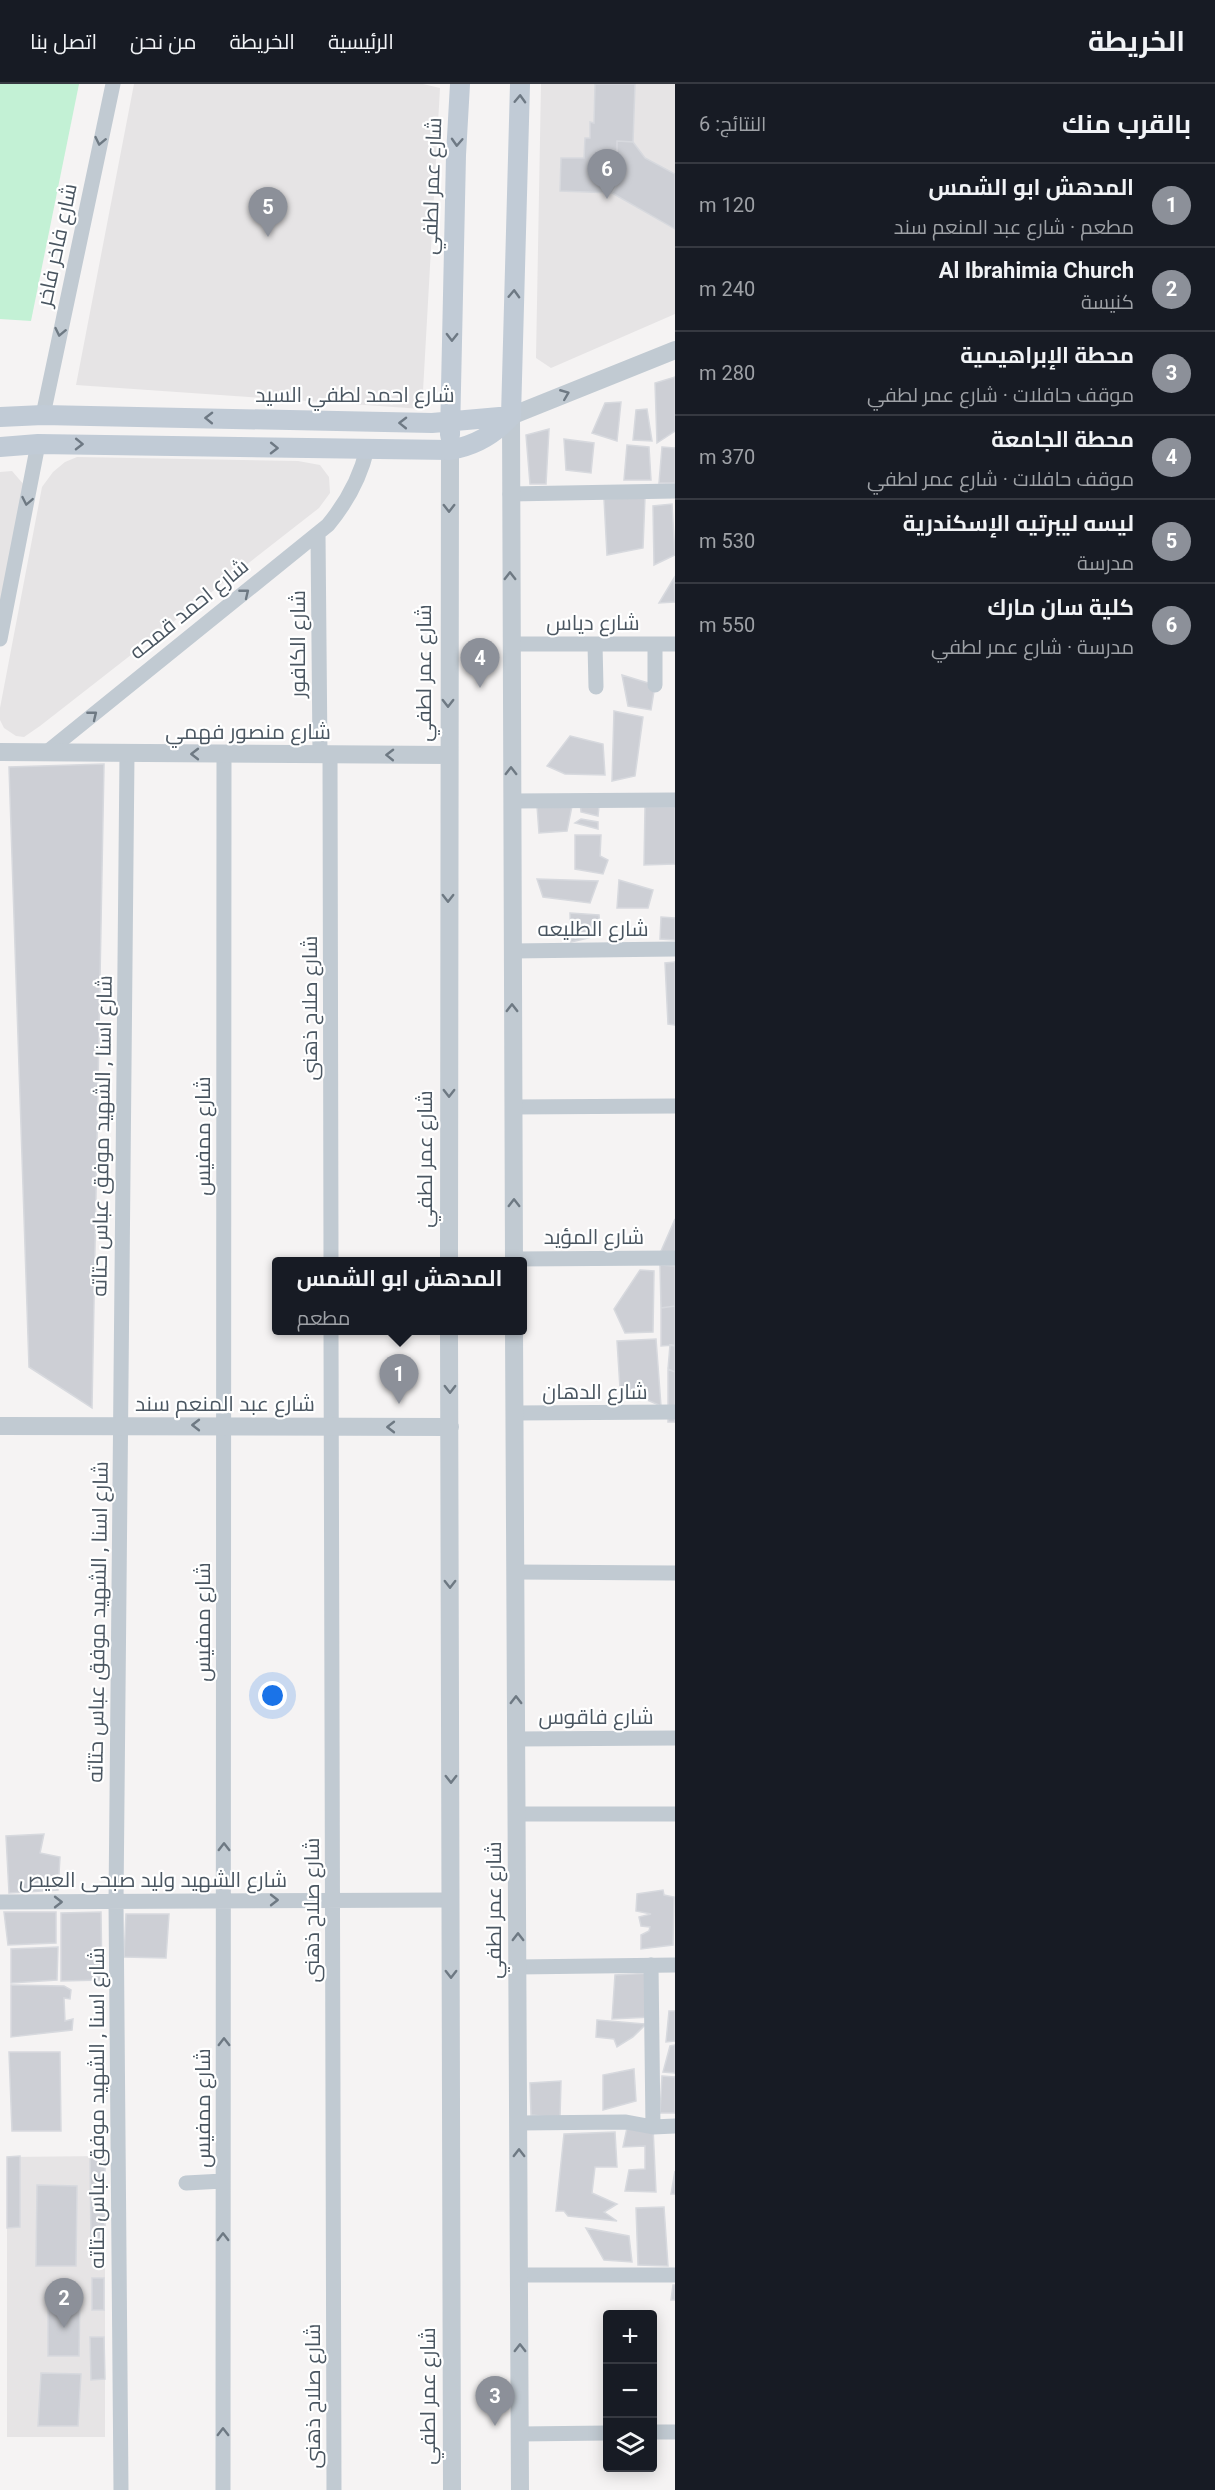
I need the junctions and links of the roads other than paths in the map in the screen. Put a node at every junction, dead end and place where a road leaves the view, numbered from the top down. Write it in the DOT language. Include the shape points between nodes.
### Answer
graph roads {
  1 [pos="112,84"];
  2 [pos="460,84"];
  3 [pos="520,84"];
  4 [pos="675,350"];
  5 [pos="43,415"];
  6 [pos="0,417"];
  7 [pos="456,421"];
  8 [pos="502,421"];
  9 [pos="38,444"];
  10 [pos="0,447"];
  11 [pos="457,449"];
  12 [pos="367,450"];
  13 [pos="675,491"];
  14 [pos="510,494"];
  15 [pos="318,534"];
  16 [pos="0,639"];
  17 [pos="511,644"];
  18 [pos="596,644"];
  19 [pos="655,644"];
  20 [pos="675,644"];
  21 [pos="655,685"];
  22 [pos="596,687"];
  23 [pos="0,752"];
  24 [pos="47,752"];
  25 [pos="224,753"];
  26 [pos="127,754"];
  27 [pos="325,754"];
  28 [pos="448,755"];
  29 [pos="675,800"];
  30 [pos="512,801"];
  31 [pos="675,949"];
  32 [pos="512,951"];
  33 [pos="675,1106"];
  34 [pos="513,1107"];
  35 [pos="331,1257"];
  36 [pos="449,1257"];
  37 [pos="514,1257"];
  38 [pos="675,1258"];
  39 [pos="527,1260"];
  40 [pos="331,1335"];
  41 [pos="449,1335"];
  42 [pos="514,1335"];
  43 [pos="675,1412"];
  44 [pos="515,1413"];
  45 [pos="121,1425"];
  46 [pos="224,1425"];
  47 [pos="0,1426"];
  48 [pos="450,1426"];
  49 [pos="332,1427"];
  50 [pos="516,1572"];
  51 [pos="675,1573"];
  52 [pos="675,1738"];
  53 [pos="517,1739"];
  54 [pos="517,1814"];
  55 [pos="675,1814"];
  56 [pos="333,1900"];
  57 [pos="451,1900"];
  58 [pos="224,1901"];
  59 [pos="0,1902"];
  60 [pos="116,1902"];
  61 [pos="651,1965"];
  62 [pos="675,1965"];
  63 [pos="518,1967"];
  64 [pos="519,2123"];
  65 [pos="675,2126"];
  66 [pos="653,2127"];
  67 [pos="224,2181"];
  68 [pos="186,2183"];
  69 [pos="519,2275"];
  70 [pos="675,2275"];
  71 [pos="657,2432"];
  72 [pos="675,2432"];
  73 [pos="603,2433"];
  74 [pos="520,2434"];
  75 [pos="121,2490"];
  76 [pos="224,2490"];
  77 [pos="334,2490"];
  78 [pos="452,2490"];
  79 [pos="520,2490"];
  1 -- 5 [label="street, شارع فاخر فاخر, one-way"];
  2 -- 7 [label="main road, شارع عمر لطفي, one-way"];
  8 -- 3 [label="main road, one-way"];
  8 -- 4 [label="street, one-way"];
  5 -- 6 [label="main road, شارع احمد لطفي السيد"];
  7 -- 5 [label="main road, شارع احمد لطفي السيد, one-way"];
  5 -- 9 [label="main road"];
  7 -- 8 [label="main road, شارع احمد لطفي السيد"];
  7 -- 11 [label="main road, شارع عمر لطفي"];
  8 -- 11 [label="main road"];
  8 -- 14 [label="street"];
  9 -- 10 [label="main road"];
  9 -- 12 [label="main road, one-way"];
  9 -- 16 [label="street, one-way"];
  11 -- 12 [label="main road"];
  11 -- 28 [label="street, شارع عمر لطفي, one-way"];
  12 -- 15 [label="street, شارع احمد قمحه" via="353,491"];
  13 -- 14 [label="street"];
  17 -- 14 [label="street, one-way"];
  24 -- 15 [label="street, شارع احمد قمحه, one-way"];
  15 -- 27 [label="street, شارع الكافور"];
  17 -- 18 [label="street, شارع دياس"];
  30 -- 17 [label="street, one-way"];
  18 -- 19 [label="street, شارع دياس"];
  18 -- 22 [label="street"];
  19 -- 20 [label="street, شارع دياس"];
  19 -- 21 [label="street"];
  23 -- 24 [label="street"];
  24 -- 26 [label="street, شارع منصور فهمي"];
  25 -- 26 [label="street, شارع منصور فهمي, one-way"];
  25 -- 27 [label="street, شارع منصور فهمي"];
  25 -- 46 [label="street, شارع ممفيس"];
  26 -- 45 [label="street, شارع اسنا , الشهيد موفق عباس حتاته"];
  28 -- 27 [label="street, شارع منصور فهمي, one-way"];
  27 -- 35 [label="street, شارع صلاح ذهنى"];
  28 -- 36 [label="street, شارع عمر لطفي, one-way"];
  29 -- 30 [label="street"];
  30 -- 32 [label="street"];
  31 -- 32 [label="street, شارع الطليعه"];
  34 -- 32 [label="street, one-way"];
  33 -- 34 [label="street"];
  37 -- 34 [label="street, one-way"];
  38 -- 39 [label="street, شارع المؤيد"];
  40 -- 49 [label="street, شارع صلاح ذهنى"];
  41 -- 48 [label="street, شارع عمر لطفي, one-way"];
  42 -- 44 [label="street, شارع عمر لطفي"];
  43 -- 44 [label="street, شارع الدهان"];
  44 -- 50 [label="street, شارع عمر لطفي"];
  46 -- 45 [label="street, شارع عبد المنعم سند, one-way"];
  45 -- 47 [label="street, شارع عبد المنعم سند"];
  45 -- 60 [label="street, شارع اسنا , الشهيد موفق عباس حتاته"];
  46 -- 49 [label="street, شارع عبد المنعم سند"];
  58 -- 46 [label="street, شارع ممفيس, one-way"];
  48 -- 49 [label="street, شارع عبد المنعم سند, one-way"];
  48 -- 57 [label="street, شارع عمر لطفي, one-way"];
  49 -- 56 [label="street, شارع صلاح ذهنى"];
  50 -- 51 [label="street"];
  53 -- 50 [label="street, شارع عمر لطفي, one-way"];
  52 -- 53 [label="street, شارع فاقوس"];
  53 -- 54 [label="street, شارع عمر لطفي"];
  54 -- 55 [label="street"];
  63 -- 54 [label="street, شارع عمر لطفي, one-way"];
  56 -- 57 [label="street, شارع الشهيد وليد صبحى العيص"];
  58 -- 56 [label="street, شارع الشهيد وليد صبحى العيص, one-way"];
  56 -- 77 [label="street, شارع صلاح ذهنى"];
  57 -- 78 [label="street, شارع عمر لطفي, one-way"];
  58 -- 60 [label="street, شارع الشهيد وليد صبحى العيص"];
  67 -- 58 [label="street, شارع ممفيس, one-way"];
  59 -- 60 [label="street, شارع الشهيد وليد صبحى العيص, one-way"];
  60 -- 75 [label="street, شارع اسنا , الشهيد موفق عباس حتاته"];
  61 -- 62 [label="street"];
  61 -- 63 [label="street"];
  61 -- 66 [label="street"];
  63 -- 64 [label="street, شارع عمر لطفي"];
  64 -- 66 [label="street" via="626,2122"];
  69 -- 64 [label="street, شارع عمر لطفي, one-way"];
  65 -- 66 [label="street"];
  67 -- 68 [label="street"];
  76 -- 67 [label="street, شارع ممفيس, one-way"];
  69 -- 70 [label="street"];
  74 -- 69 [label="street, شارع عمر لطفي, one-way"];
  71 -- 72 [label="street"];
  73 -- 74 [label="street"];
  74 -- 79 [label="street, شارع عمر لطفي"];
}
